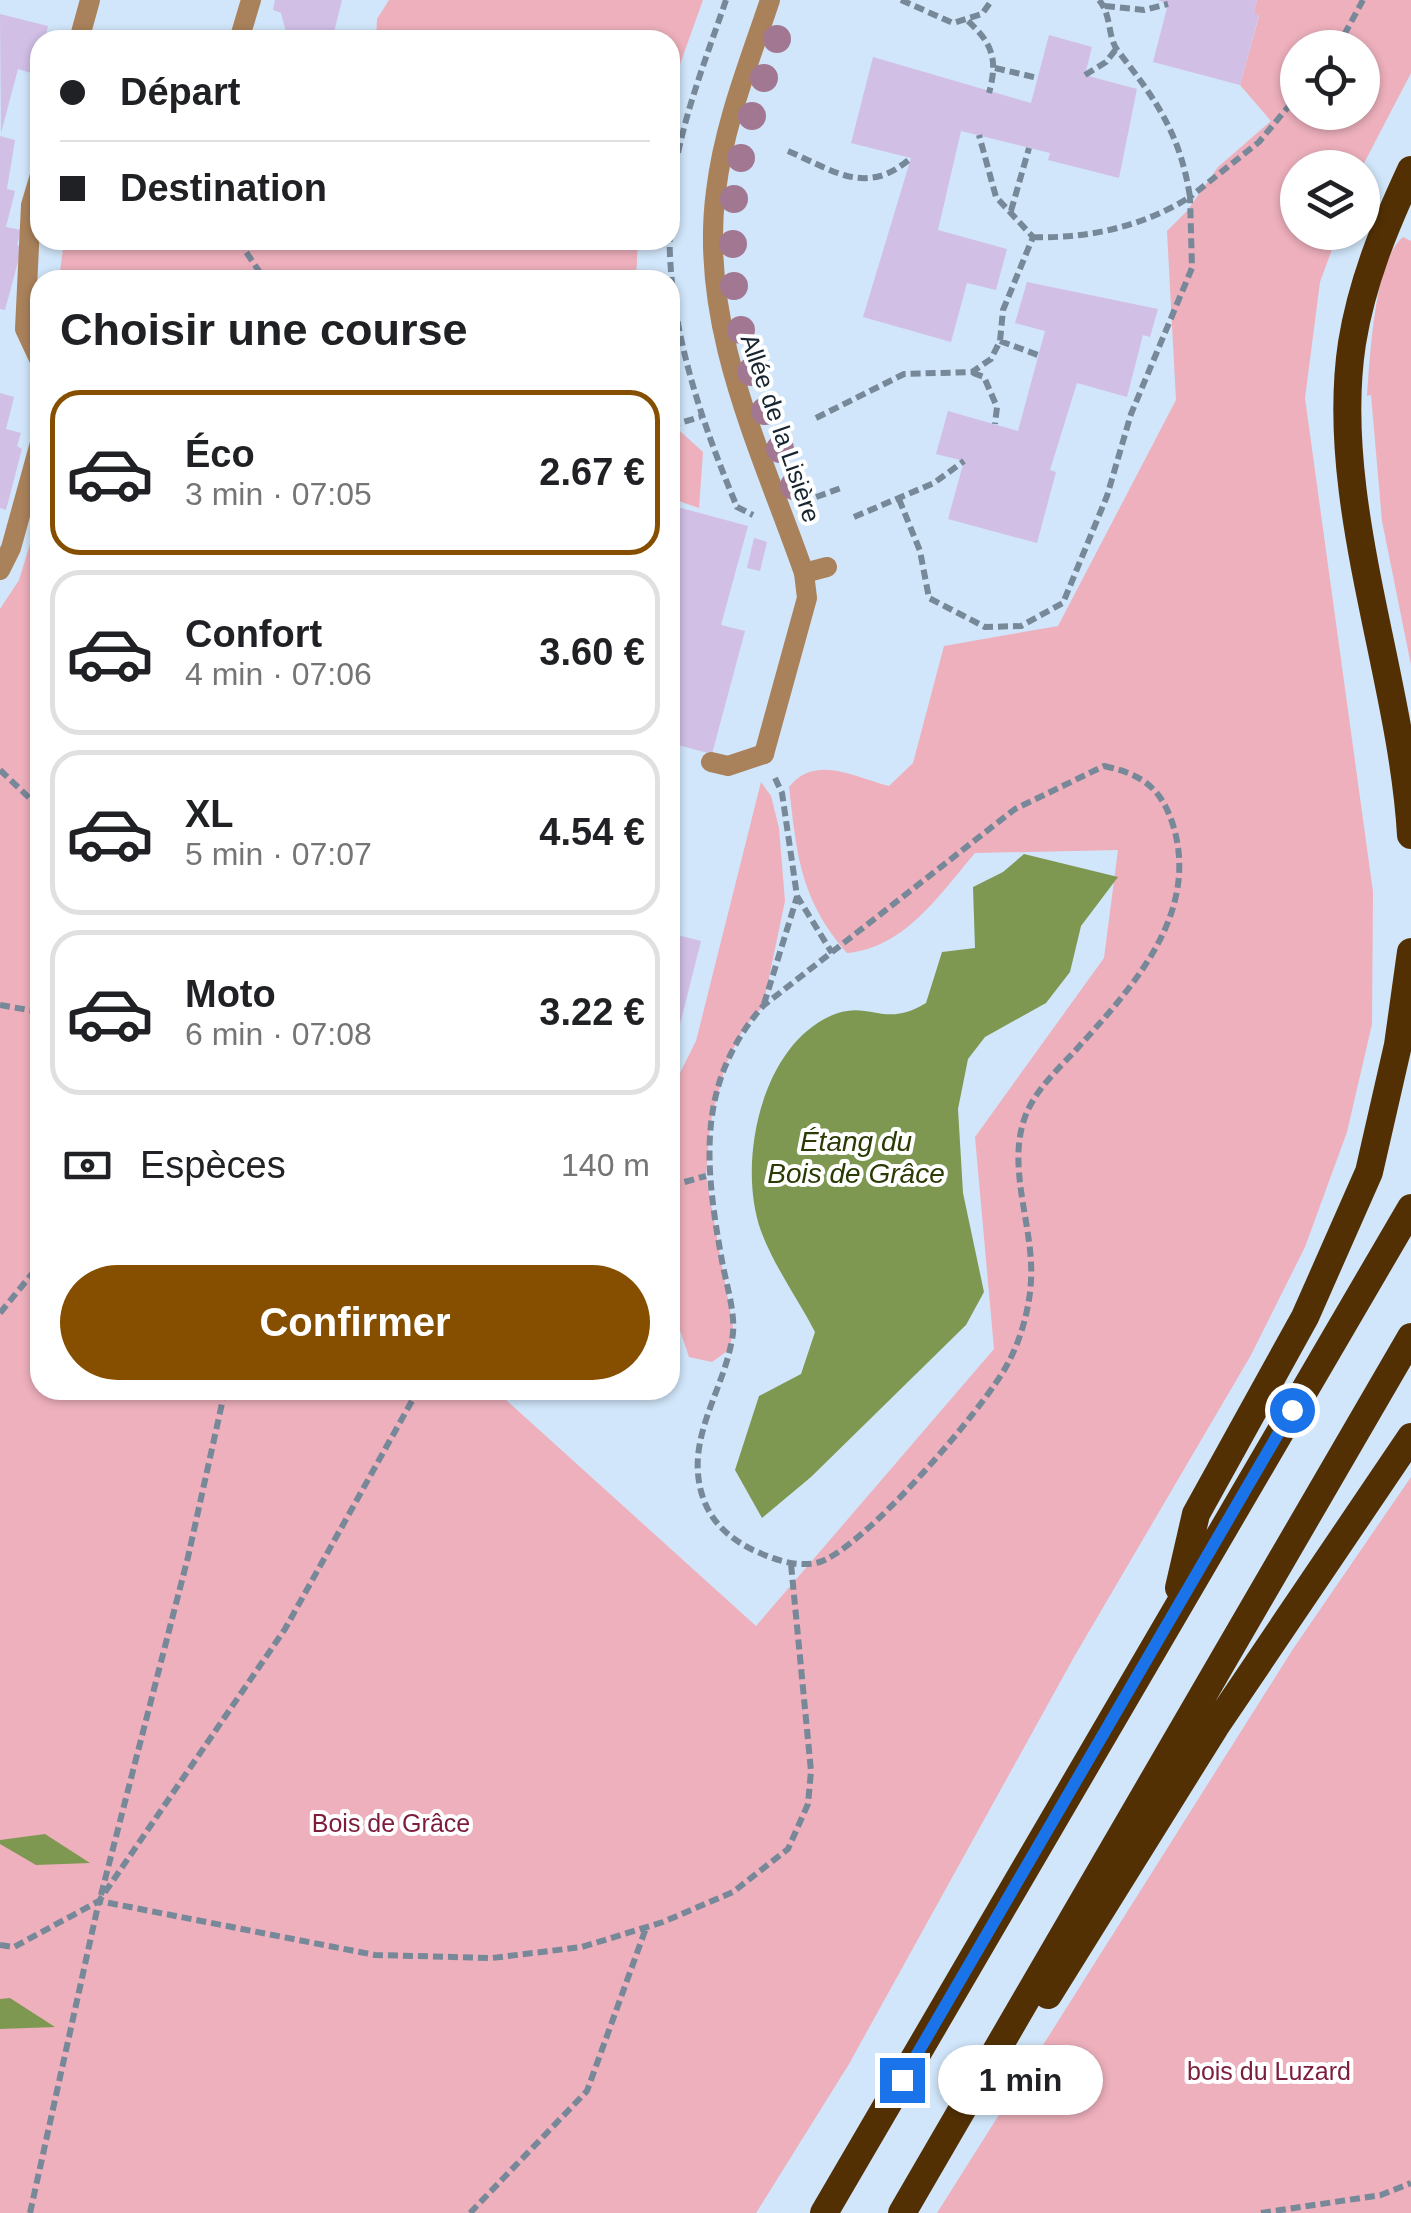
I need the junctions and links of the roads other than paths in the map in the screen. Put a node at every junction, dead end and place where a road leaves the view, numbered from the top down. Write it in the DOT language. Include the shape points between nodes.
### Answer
graph roads {
  1 [pos="90,0"];
  2 [pos="251,0"];
  3 [pos="770,0"];
  4 [pos="82,30"];
  5 [pos="242,30"];
  6 [pos="1411,170"];
  7 [pos="30,272"];
  8 [pos="30,339"];
  9 [pos="30,480"];
  10 [pos="827,568"];
  11 [pos="0,570"];
  12 [pos="804,573"];
  13 [pos="710,762"];
  14 [pos="1411,834"];
  15 [pos="1411,952"];
  16 [pos="1411,1208"];
  17 [pos="1411,1337"];
  18 [pos="1411,1438"];
  19 [pos="1174,1612"];
  20 [pos="824,2213"];
  21 [pos="903,2213"];
  1 -- 4 [label="street"];
  2 -- 5 [label="street"];
  3 -- 12 [label="street, Allée de la Lisière" via="726,137 715,192 713,267 726,356"];
  6 -- 14 [label="highway" via="1376,248 1352,344 1350,439"];
  7 -- 8 [label="street"];
  9 -- 11 [label="street"];
  10 -- 12 [label="street"];
  12 -- 13 [label="street, Allée de la Lisière" via="807,598 764,754 728,766"];
  15 -- 19 [label="highway" via="1369,1172 1305,1318 1196,1514"];
  16 -- 19 [label="highway"];
  17 -- 21 [label="highway"];
  18 -- 21 [label="highway"];
  19 -- 20 [label="highway"];
}
